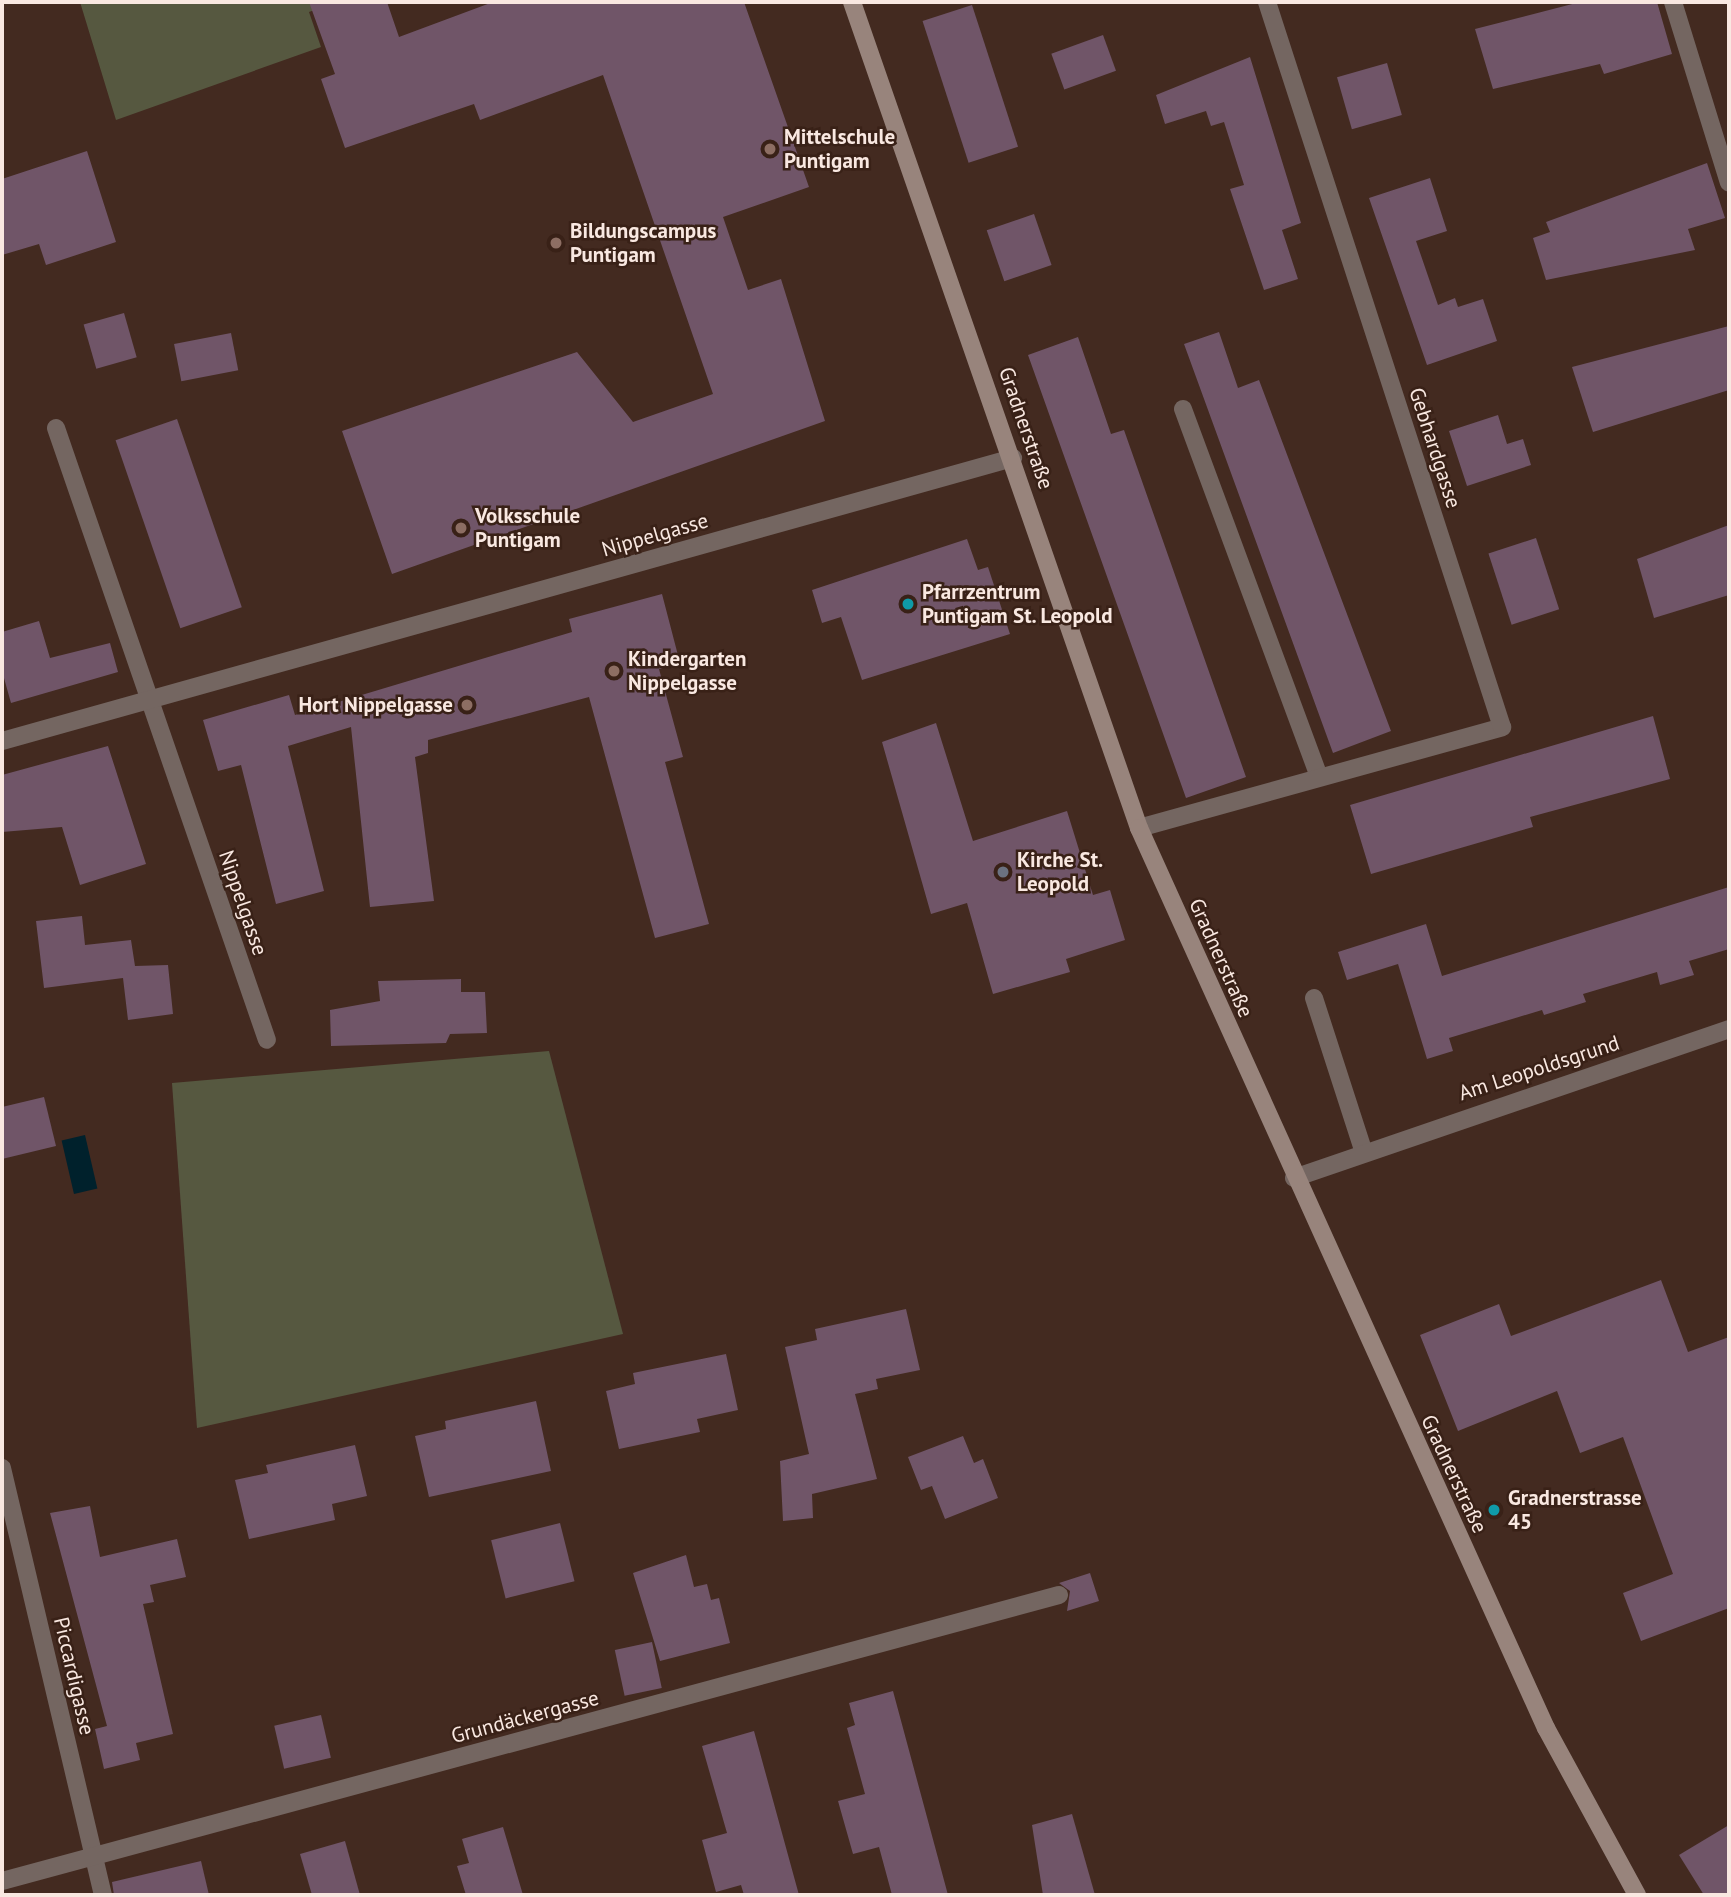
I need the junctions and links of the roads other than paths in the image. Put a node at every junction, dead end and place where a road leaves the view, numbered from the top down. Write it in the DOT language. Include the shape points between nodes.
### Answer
graph roads {
  1 [pos="852,2"];
  2 [pos="1267,2"];
  3 [pos="1673,2"];
  4 [pos="1729,183"];
  5 [pos="1183,409"];
  6 [pos="56,428"];
  7 [pos="1013,458"];
  8 [pos="148,701"];
  9 [pos="2,741"];
  10 [pos="1318,774"];
  11 [pos="1139,828"];
  12 [pos="1314,998"];
  13 [pos="1729,1029"];
  14 [pos="267,1040"];
  15 [pos="1363,1150"];
  16 [pos="1294,1178"];
  17 [pos="2,1468"];
  18 [pos="1059,1595"];
  19 [pos="93,1859"];
  20 [pos="2,1881"];
  21 [pos="103,1895"];
  22 [pos="1637,1895"];
  1 -- 7 [label="main road, Gradnerstraße"];
  2 -- 10 [label="street, Gebhardgasse" via="1502,727"];
  3 -- 4 [label="street"];
  5 -- 10 [label="street"];
  6 -- 8 [label="street, Nippelgasse"];
  7 -- 8 [label="street, Nippelgasse"];
  7 -- 11 [label="main road, Gradnerstraße"];
  8 -- 9 [label="street, Nippelgasse"];
  8 -- 14 [label="street, Nippelgasse"];
  10 -- 11 [label="street, Gebhardgasse"];
  11 -- 16 [label="main road, Gradnerstraße"];
  12 -- 15 [label="street"];
  13 -- 15 [label="street, Am Leopoldsgrund"];
  15 -- 16 [label="street, Am Leopoldsgrund"];
  16 -- 22 [label="main road, Gradnerstraße" via="1546,1728"];
  17 -- 19 [label="street, Piccardigasse"];
  18 -- 19 [label="street, Grundäckergasse"];
  19 -- 20 [label="street, Grundäckergasse"];
  19 -- 21 [label="street, Piccardigasse"];
}
